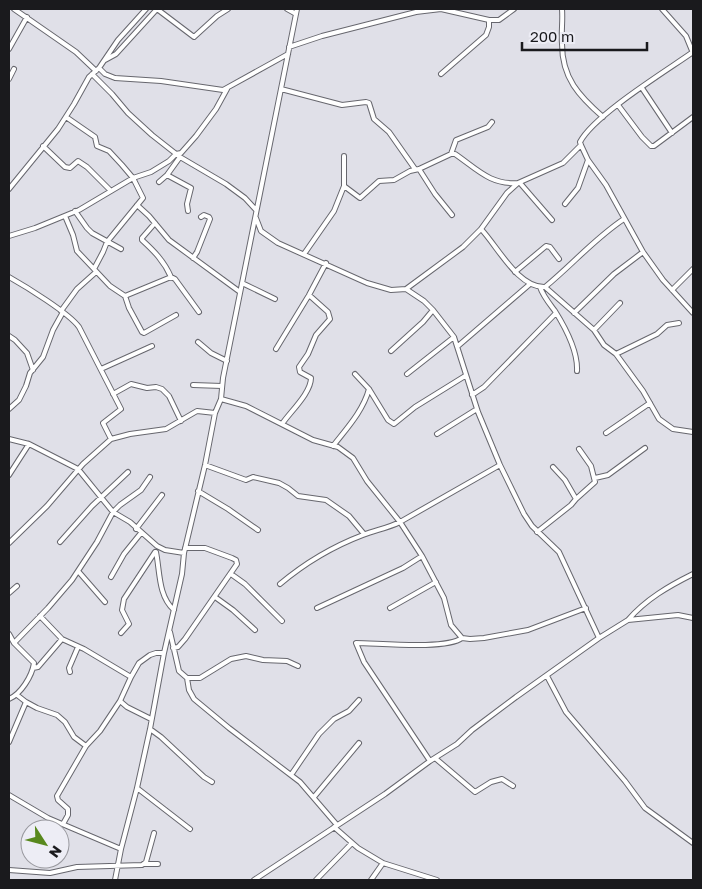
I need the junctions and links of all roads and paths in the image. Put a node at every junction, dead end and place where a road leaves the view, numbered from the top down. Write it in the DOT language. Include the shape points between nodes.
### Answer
graph roads {
  1 [pos="14,9"];
  2 [pos="146,9"];
  3 [pos="228,9"];
  4 [pos="287,9"];
  5 [pos="297,9"];
  6 [pos="514,9"];
  7 [pos="562,9"];
  8 [pos="662,9"];
  9 [pos="296,14"];
  10 [pos="27,18"];
  11 [pos="489,20"];
  12 [pos="289,47"];
  13 [pos="9,49"];
  14 [pos="693,52"];
  15 [pos="288,54"];
  16 [pos="104,61"];
  17 [pos="14,69"];
  18 [pos="96,71"];
  19 [pos="441,74"];
  20 [pos="9,79"];
  21 [pos="642,88"];
  22 [pos="227,89"];
  23 [pos="282,89"];
  24 [pos="618,105"];
  25 [pos="66,117"];
  26 [pos="603,117"];
  27 [pos="693,117"];
  28 [pos="492,122"];
  29 [pos="672,132"];
  30 [pos="581,145"];
  31 [pos="44,146"];
  32 [pos="451,154"];
  33 [pos="178,156"];
  34 [pos="344,156"];
  35 [pos="588,160"];
  36 [pos="417,169"];
  37 [pos="167,175"];
  38 [pos="133,178"];
  39 [pos="159,182"];
  40 [pos="519,183"];
  41 [pos="344,186"];
  42 [pos="9,189"];
  43 [pos="111,191"];
  44 [pos="565,204"];
  45 [pos="137,205"];
  46 [pos="256,210"];
  47 [pos="75,211"];
  48 [pos="188,211"];
  49 [pos="452,215"];
  50 [pos="65,216"];
  51 [pos="256,216"];
  52 [pos="201,217"];
  53 [pos="624,219"];
  54 [pos="552,220"];
  55 [pos="155,223"];
  56 [pos="9,228"];
  57 [pos="481,229"];
  58 [pos="11,235"];
  59 [pos="107,242"];
  60 [pos="121,249"];
  61 [pos="644,252"];
  62 [pos="304,254"];
  63 [pos="193,258"];
  64 [pos="559,259"];
  65 [pos="326,263"];
  66 [pos="95,270"];
  67 [pos="693,270"];
  68 [pos="515,272"];
  69 [pos="9,277"];
  70 [pos="171,277"];
  71 [pos="242,283"];
  72 [pos="414,283"];
  73 [pos="530,284"];
  74 [pos="540,287"];
  75 [pos="545,287"];
  76 [pos="406,289"];
  77 [pos="672,290"];
  78 [pos="240,292"];
  79 [pos="309,295"];
  80 [pos="125,296"];
  81 [pos="415,296"];
  82 [pos="275,299"];
  83 [pos="620,303"];
  84 [pos="434,310"];
  85 [pos="62,311"];
  86 [pos="199,312"];
  87 [pos="556,313"];
  88 [pos="574,313"];
  89 [pos="693,313"];
  90 [pos="176,315"];
  91 [pos="679,323"];
  92 [pos="594,330"];
  93 [pos="9,336"];
  94 [pos="454,337"];
  95 [pos="198,342"];
  96 [pos="152,346"];
  97 [pos="458,346"];
  98 [pos="276,350"];
  99 [pos="391,351"];
  100 [pos="616,354"];
  101 [pos="227,361"];
  102 [pos="101,369"];
  103 [pos="33,370"];
  104 [pos="577,371"];
  105 [pos="355,374"];
  106 [pos="407,374"];
  107 [pos="465,376"];
  108 [pos="193,385"];
  109 [pos="222,386"];
  110 [pos="369,389"];
  111 [pos="113,394"];
  112 [pos="472,395"];
  113 [pos="221,399"];
  114 [pos="650,403"];
  115 [pos="9,409"];
  116 [pos="477,409"];
  117 [pos="215,413"];
  118 [pos="181,421"];
  119 [pos="282,424"];
  120 [pos="693,432"];
  121 [pos="606,433"];
  122 [pos="437,434"];
  123 [pos="9,439"];
  124 [pos="112,439"];
  125 [pos="29,444"];
  126 [pos="333,446"];
  127 [pos="645,448"];
  128 [pos="580,449"];
  129 [pos="205,465"];
  130 [pos="500,465"];
  131 [pos="553,467"];
  132 [pos="78,470"];
  133 [pos="128,472"];
  134 [pos="9,475"];
  135 [pos="150,477"];
  136 [pos="595,478"];
  137 [pos="198,491"];
  138 [pos="162,495"];
  139 [pos="100,497"];
  140 [pos="576,499"];
  141 [pos="113,512"];
  142 [pos="400,522"];
  143 [pos="136,528"];
  144 [pos="258,530"];
  145 [pos="537,532"];
  146 [pos="141,533"];
  147 [pos="364,534"];
  148 [pos="60,542"];
  149 [pos="9,543"];
  150 [pos="157,546"];
  151 [pos="186,548"];
  152 [pos="156,552"];
  153 [pos="184,553"];
  154 [pos="422,556"];
  155 [pos="78,571"];
  156 [pos="231,574"];
  157 [pos="693,574"];
  158 [pos="111,577"];
  159 [pos="436,582"];
  160 [pos="280,584"];
  161 [pos="17,586"];
  162 [pos="9,593"];
  163 [pos="215,597"];
  164 [pos="105,602"];
  165 [pos="317,608"];
  166 [pos="390,608"];
  167 [pos="586,608"];
  168 [pos="174,610"];
  169 [pos="40,616"];
  170 [pos="693,618"];
  171 [pos="628,620"];
  172 [pos="282,621"];
  173 [pos="169,630"];
  174 [pos="255,630"];
  175 [pos="121,633"];
  176 [pos="9,634"];
  177 [pos="462,638"];
  178 [pos="599,638"];
  179 [pos="62,639"];
  180 [pos="14,643"];
  181 [pos="78,647"];
  182 [pos="173,648"];
  183 [pos="164,653"];
  184 [pos="298,666"];
  185 [pos="33,668"];
  186 [pos="70,672"];
  187 [pos="547,676"];
  188 [pos="131,677"];
  189 [pos="187,678"];
  190 [pos="17,694"];
  191 [pos="9,699"];
  192 [pos="359,700"];
  193 [pos="120,701"];
  194 [pos="26,702"];
  195 [pos="151,719"];
  196 [pos="150,729"];
  197 [pos="9,742"];
  198 [pos="360,743"];
  199 [pos="86,746"];
  200 [pos="432,760"];
  201 [pos="291,774"];
  202 [pos="212,782"];
  203 [pos="513,786"];
  204 [pos="138,788"];
  205 [pos="9,795"];
  206 [pos="314,797"];
  207 [pos="50,819"];
  208 [pos="66,819"];
  209 [pos="336,826"];
  210 [pos="70,827"];
  211 [pos="190,829"];
  212 [pos="154,833"];
  213 [pos="352,843"];
  214 [pos="693,843"];
  215 [pos="120,849"];
  216 [pos="383,863"];
  217 [pos="145,864"];
  218 [pos="158,864"];
  219 [pos="118,866"];
  220 [pos="9,870"];
  221 [pos="427,879"];
  222 [pos="115,880"];
  223 [pos="254,880"];
  224 [pos="316,880"];
  225 [pos="371,880"];
  226 [pos="437,880"];
  1 -- 10 [label="street"];
  2 -- 16 [label="street"];
  3 -- 16 [label="street" via="194,37 157,9 116,54"];
  4 -- 9 [label="street"];
  5 -- 9 [label="street"];
  6 -- 11 [label="street" via="502,19"];
  7 -- 26 [label="street" via="562,50 567,74 577,91"];
  8 -- 14 [label="street" via="686,36"];
  9 -- 12 [label="street"];
  10 -- 13 [label="street"];
  10 -- 18 [label="street" via="76,52"];
  11 -- 12 [label="street" via="441,10 416,12"];
  11 -- 19 [label="street" via="486,35"];
  12 -- 15 [label="street"];
  14 -- 21 [label="street"];
  15 -- 22 [label="street"];
  15 -- 23 [label="street"];
  16 -- 18 [label="street"];
  17 -- 20 [label="street"];
  18 -- 22 [label="street" via="115,78"];
  18 -- 25 [label="street"];
  18 -- 33 [label="street" via="128,113"];
  21 -- 24 [label="street"];
  21 -- 29 [label="street"];
  22 -- 33 [label="street" via="205,125"];
  23 -- 36 [label="street" via="342,105 369,103 374,119 389,132"];
  23 -- 46 [label="street"];
  24 -- 26 [label="street"];
  24 -- 29 [label="street" via="651,146"];
  25 -- 31 [label="street"];
  25 -- 38 [label="street" via="95,137 98,146 112,154"];
  26 -- 30 [label="street" via="586,132"];
  27 -- 29 [label="street"];
  28 -- 32 [label="street" via="488,127 456,140"];
  30 -- 35 [label="street"];
  30 -- 40 [label="street" via="563,163"];
  31 -- 42 [label="street"];
  31 -- 43 [label="street" via="65,167 70,168 78,161 88,167"];
  32 -- 36 [label="street"];
  32 -- 40 [label="street" via="456,154 486,178 504,184"];
  33 -- 37 [label="street"];
  33 -- 38 [label="street" via="151,172"];
  33 -- 46 [label="street" via="226,184"];
  34 -- 41 [label="street"];
  35 -- 44 [label="street" via="578,188"];
  35 -- 53 [label="street"];
  36 -- 41 [label="street" via="394,180 379,181 360,198"];
  36 -- 49 [label="street"];
  37 -- 39 [label="street"];
  37 -- 48 [label="street" via="191,188"];
  38 -- 43 [label="street"];
  38 -- 45 [label="street" via="143,198"];
  40 -- 54 [label="street"];
  40 -- 57 [label="street" via="507,193"];
  41 -- 62 [label="street" via="334,211"];
  43 -- 47 [label="street"];
  45 -- 55 [label="street"];
  45 -- 59 [label="street"];
  46 -- 51 [label="street"];
  47 -- 50 [label="street"];
  47 -- 59 [label="street" via="92,234"];
  50 -- 58 [label="street"];
  50 -- 66 [label="street" via="77,251"];
  51 -- 62 [label="street" via="262,231 278,243"];
  51 -- 71 [label="street"];
  52 -- 63 [label="street" via="204,215 210,219"];
  53 -- 61 [label="street"];
  53 -- 75 [label="street" via="603,233"];
  55 -- 63 [label="street" via="169,240"];
  55 -- 70 [label="street" via="142,240 160,258"];
  56 -- 58 [label="street"];
  57 -- 68 [label="street"];
  57 -- 72 [label="street" via="463,247"];
  59 -- 60 [label="street"];
  59 -- 66 [label="street"];
  61 -- 77 [label="street"];
  61 -- 88 [label="street" via="614,274"];
  62 -- 65 [label="street"];
  63 -- 78 [label="street"];
  64 -- 68 [label="street" via="546,246"];
  65 -- 76 [label="street" via="367,283 391,290"];
  65 -- 79 [label="street"];
  66 -- 80 [label="street"];
  66 -- 85 [label="street"];
  67 -- 77 [label="street"];
  68 -- 73 [label="street"];
  69 -- 85 [label="street"];
  70 -- 80 [label="street"];
  70 -- 86 [label="street"];
  71 -- 78 [label="street"];
  71 -- 82 [label="street"];
  72 -- 76 [label="street"];
  72 -- 81 [label="street"];
  73 -- 74 [label="street"];
  73 -- 97 [label="street"];
  74 -- 75 [label="street"];
  74 -- 87 [label="street"];
  75 -- 88 [label="street"];
  76 -- 81 [label="street"];
  77 -- 89 [label="street"];
  78 -- 101 [label="street"];
  79 -- 98 [label="street"];
  79 -- 119 [label="street" via="328,312 330,319 316,335 299,367 300,372 311,378 311,383 303,399"];
  80 -- 90 [label="street" via="144,333"];
  81 -- 84 [label="street"];
  83 -- 92 [label="street"];
  84 -- 94 [label="street"];
  84 -- 99 [label="street"];
  85 -- 102 [label="street" via="79,327"];
  85 -- 103 [label="street" via="43,357"];
  87 -- 104 [label="street" via="575,357"];
  87 -- 112 [label="street" via="484,387"];
  88 -- 92 [label="street"];
  91 -- 100 [label="street" via="667,325"];
  92 -- 100 [label="street"];
  93 -- 103 [label="street" via="27,353"];
  94 -- 97 [label="street"];
  94 -- 106 [label="street"];
  95 -- 101 [label="street"];
  96 -- 102 [label="street"];
  97 -- 107 [label="street"];
  100 -- 114 [label="street"];
  101 -- 109 [label="street"];
  102 -- 111 [label="street"];
  103 -- 115 [label="street" via="19,400"];
  105 -- 110 [label="street"];
  107 -- 110 [label="street" via="394,424 388,420"];
  107 -- 112 [label="street"];
  108 -- 109 [label="street"];
  109 -- 113 [label="street"];
  110 -- 126 [label="street" via="360,410"];
  111 -- 118 [label="street" via="131,384 162,388"];
  111 -- 124 [label="street" via="121,409 103,423"];
  112 -- 116 [label="street"];
  113 -- 117 [label="street"];
  113 -- 119 [label="street" via="246,406"];
  114 -- 120 [label="street" via="664,423 673,429"];
  114 -- 121 [label="street"];
  116 -- 122 [label="street"];
  116 -- 130 [label="street"];
  117 -- 118 [label="street" via="197,411"];
  117 -- 129 [label="street"];
  118 -- 124 [label="street" via="166,429"];
  119 -- 126 [label="street"];
  123 -- 125 [label="street"];
  124 -- 132 [label="street"];
  125 -- 132 [label="street"];
  125 -- 134 [label="street"];
  126 -- 142 [label="street" via="353,458"];
  127 -- 136 [label="street" via="608,475"];
  128 -- 136 [label="street"];
  129 -- 137 [label="street"];
  129 -- 147 [label="street" via="246,480 253,477 279,483 298,496 326,500 349,516"];
  130 -- 142 [label="street"];
  130 -- 145 [label="street" via="524,514"];
  131 -- 140 [label="street"];
  132 -- 139 [label="street"];
  132 -- 149 [label="street"];
  133 -- 139 [label="street"];
  135 -- 141 [label="street" via="141,490"];
  136 -- 140 [label="street" via="596,482"];
  137 -- 144 [label="street"];
  137 -- 151 [label="street"];
  138 -- 143 [label="street"];
  139 -- 141 [label="street"];
  139 -- 148 [label="street"];
  140 -- 145 [label="street"];
  141 -- 143 [label="street"];
  141 -- 155 [label="street"];
  142 -- 147 [label="street"];
  142 -- 154 [label="street"];
  143 -- 146 [label="street"];
  145 -- 167 [label="street" via="559,552"];
  146 -- 150 [label="street"];
  146 -- 158 [label="street"];
  147 -- 160 [label="street" via="300,568"];
  150 -- 152 [label="street"];
  150 -- 153 [label="street"];
  151 -- 153 [label="street"];
  151 -- 156 [label="street" via="205,548 236,560"];
  152 -- 168 [label="street" via="162,590"];
  152 -- 175 [label="street" via="124,599 122,610 130,624"];
  153 -- 168 [label="street"];
  154 -- 159 [label="street"];
  154 -- 165 [label="street"];
  155 -- 164 [label="street"];
  155 -- 169 [label="street"];
  156 -- 163 [label="street"];
  156 -- 172 [label="street"];
  157 -- 171 [label="street" via="649,600"];
  159 -- 166 [label="street"];
  159 -- 177 [label="street" via="451,625"];
  161 -- 162 [label="street"];
  163 -- 174 [label="street"];
  163 -- 182 [label="street" via="181,644"];
  167 -- 177 [label="street" via="528,630 470,640"];
  167 -- 178 [label="street"];
  168 -- 173 [label="street"];
  169 -- 179 [label="street"];
  169 -- 180 [label="street"];
  170 -- 171 [label="street" via="665,615"];
  171 -- 178 [label="street"];
  173 -- 182 [label="street"];
  173 -- 183 [label="street"];
  176 -- 180 [label="street"];
  177 -- 200 [label="street" via="458,642 436,645 356,643 364,662"];
  178 -- 187 [label="street"];
  179 -- 181 [label="street"];
  179 -- 185 [label="street"];
  180 -- 185 [label="street" via="34,663"];
  181 -- 186 [label="street"];
  181 -- 188 [label="street"];
  182 -- 189 [label="street" via="179,671"];
  183 -- 188 [label="street" via="144,658"];
  183 -- 195 [label="street"];
  184 -- 189 [label="street" via="287,661 246,656 221,663 200,678"];
  185 -- 190 [label="street"];
  187 -- 200 [label="street"];
  187 -- 214 [label="street" via="566,712 639,802"];
  188 -- 193 [label="street"];
  189 -- 201 [label="street" via="194,699"];
  190 -- 191 [label="street"];
  190 -- 194 [label="street"];
  192 -- 201 [label="street" via="319,734"];
  193 -- 195 [label="street"];
  193 -- 199 [label="street"];
  194 -- 197 [label="street"];
  194 -- 199 [label="street" via="57,715 74,737"];
  195 -- 196 [label="street"];
  196 -- 202 [label="street"];
  196 -- 204 [label="street"];
  198 -- 206 [label="street"];
  199 -- 208 [label="street" via="56,796 68,808"];
  200 -- 203 [label="street" via="475,792 502,778"];
  200 -- 209 [label="street"];
  201 -- 206 [label="street"];
  204 -- 211 [label="street"];
  204 -- 215 [label="street"];
  205 -- 207 [label="street"];
  206 -- 209 [label="street"];
  209 -- 213 [label="street"];
  209 -- 223 [label="street"];
  210 -- 215 [label="street"];
  212 -- 217 [label="street"];
  213 -- 216 [label="street"];
  213 -- 224 [label="street"];
  215 -- 219 [label="street"];
  216 -- 221 [label="street"];
  216 -- 225 [label="street"];
  217 -- 218 [label="street"];
  217 -- 219 [label="street"];
  219 -- 220 [label="street" via="77,867 50,874"];
  219 -- 222 [label="street"];
  221 -- 226 [label="street"];
}
